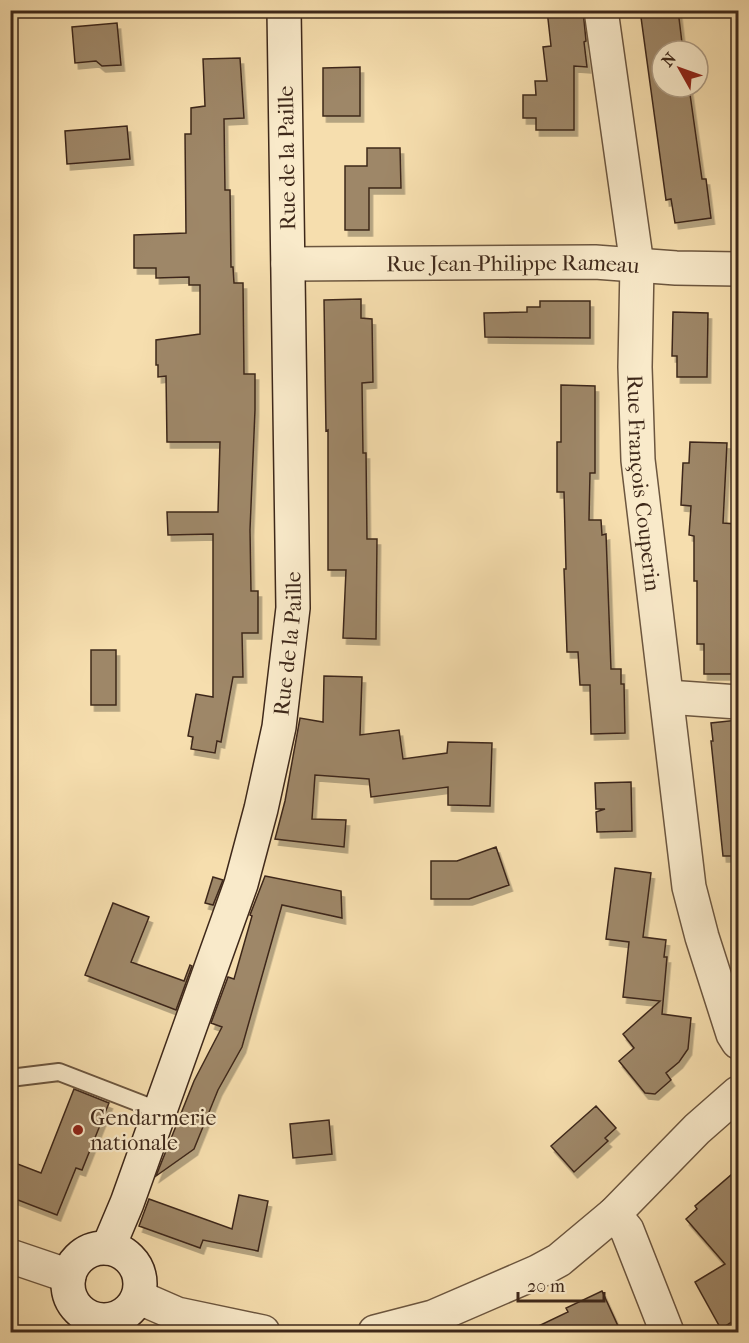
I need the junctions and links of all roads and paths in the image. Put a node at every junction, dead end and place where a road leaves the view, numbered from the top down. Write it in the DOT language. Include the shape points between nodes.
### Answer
graph roads {
  1 [pos="284,10"];
  2 [pos="601,10"];
  3 [pos="288,264"];
  4 [pos="637,266"];
  5 [pos="738,269"];
  6 [pos="667,697"];
  7 [pos="738,702"];
  8 [pos="738,1042"];
  9 [pos="10,1078"];
  10 [pos="738,1094"];
  11 [pos="160,1112"];
  12 [pos="614,1214"];
  13 [pos="108,1248"];
  14 [pos="10,1256"];
  15 [pos="69,1276"];
  16 [pos="138,1297"];
  17 [pos="85,1325"];
  18 [pos="263,1332"];
  19 [pos="375,1332"];
  20 [pos="667,1332"];
  1 -- 3 [label="street, Rue de la Paille"];
  2 -- 4 [label="street, Rue François Couperin"];
  3 -- 4 [label="street, Rue Jean-Philippe Rameau" via="595,262"];
  3 -- 11 [label="street, Rue de la Paille" via="293,608 279,727 241,884"];
  4 -- 5 [label="street, Rue Jean-Philippe Rameau"];
  4 -- 6 [label="street, Rue François Couperin" via="638,460"];
  6 -- 7 [label="street"];
  6 -- 8 [label="street, Rue François Couperin" via="689,887"];
  9 -- 11 [label="lane" via="59,1072"];
  10 -- 12 [label="street" via="697,1129"];
  11 -- 13 [label="street, Rue de la Paille"];
  12 -- 19 [label="street" via="559,1260 537,1272 433,1317"];
  12 -- 20 [label="street" via="627,1230"];
  13 -- 15 [label="street" via="83,1254"];
  13 -- 16 [label="street" via="122,1252 135,1265 140,1278"];
  14 -- 15 [label="street"];
  15 -- 17 [label="street" via="68,1291"];
  16 -- 17 [label="street" via="118,1318"];
  16 -- 18 [label="street" via="177,1314"];
}
